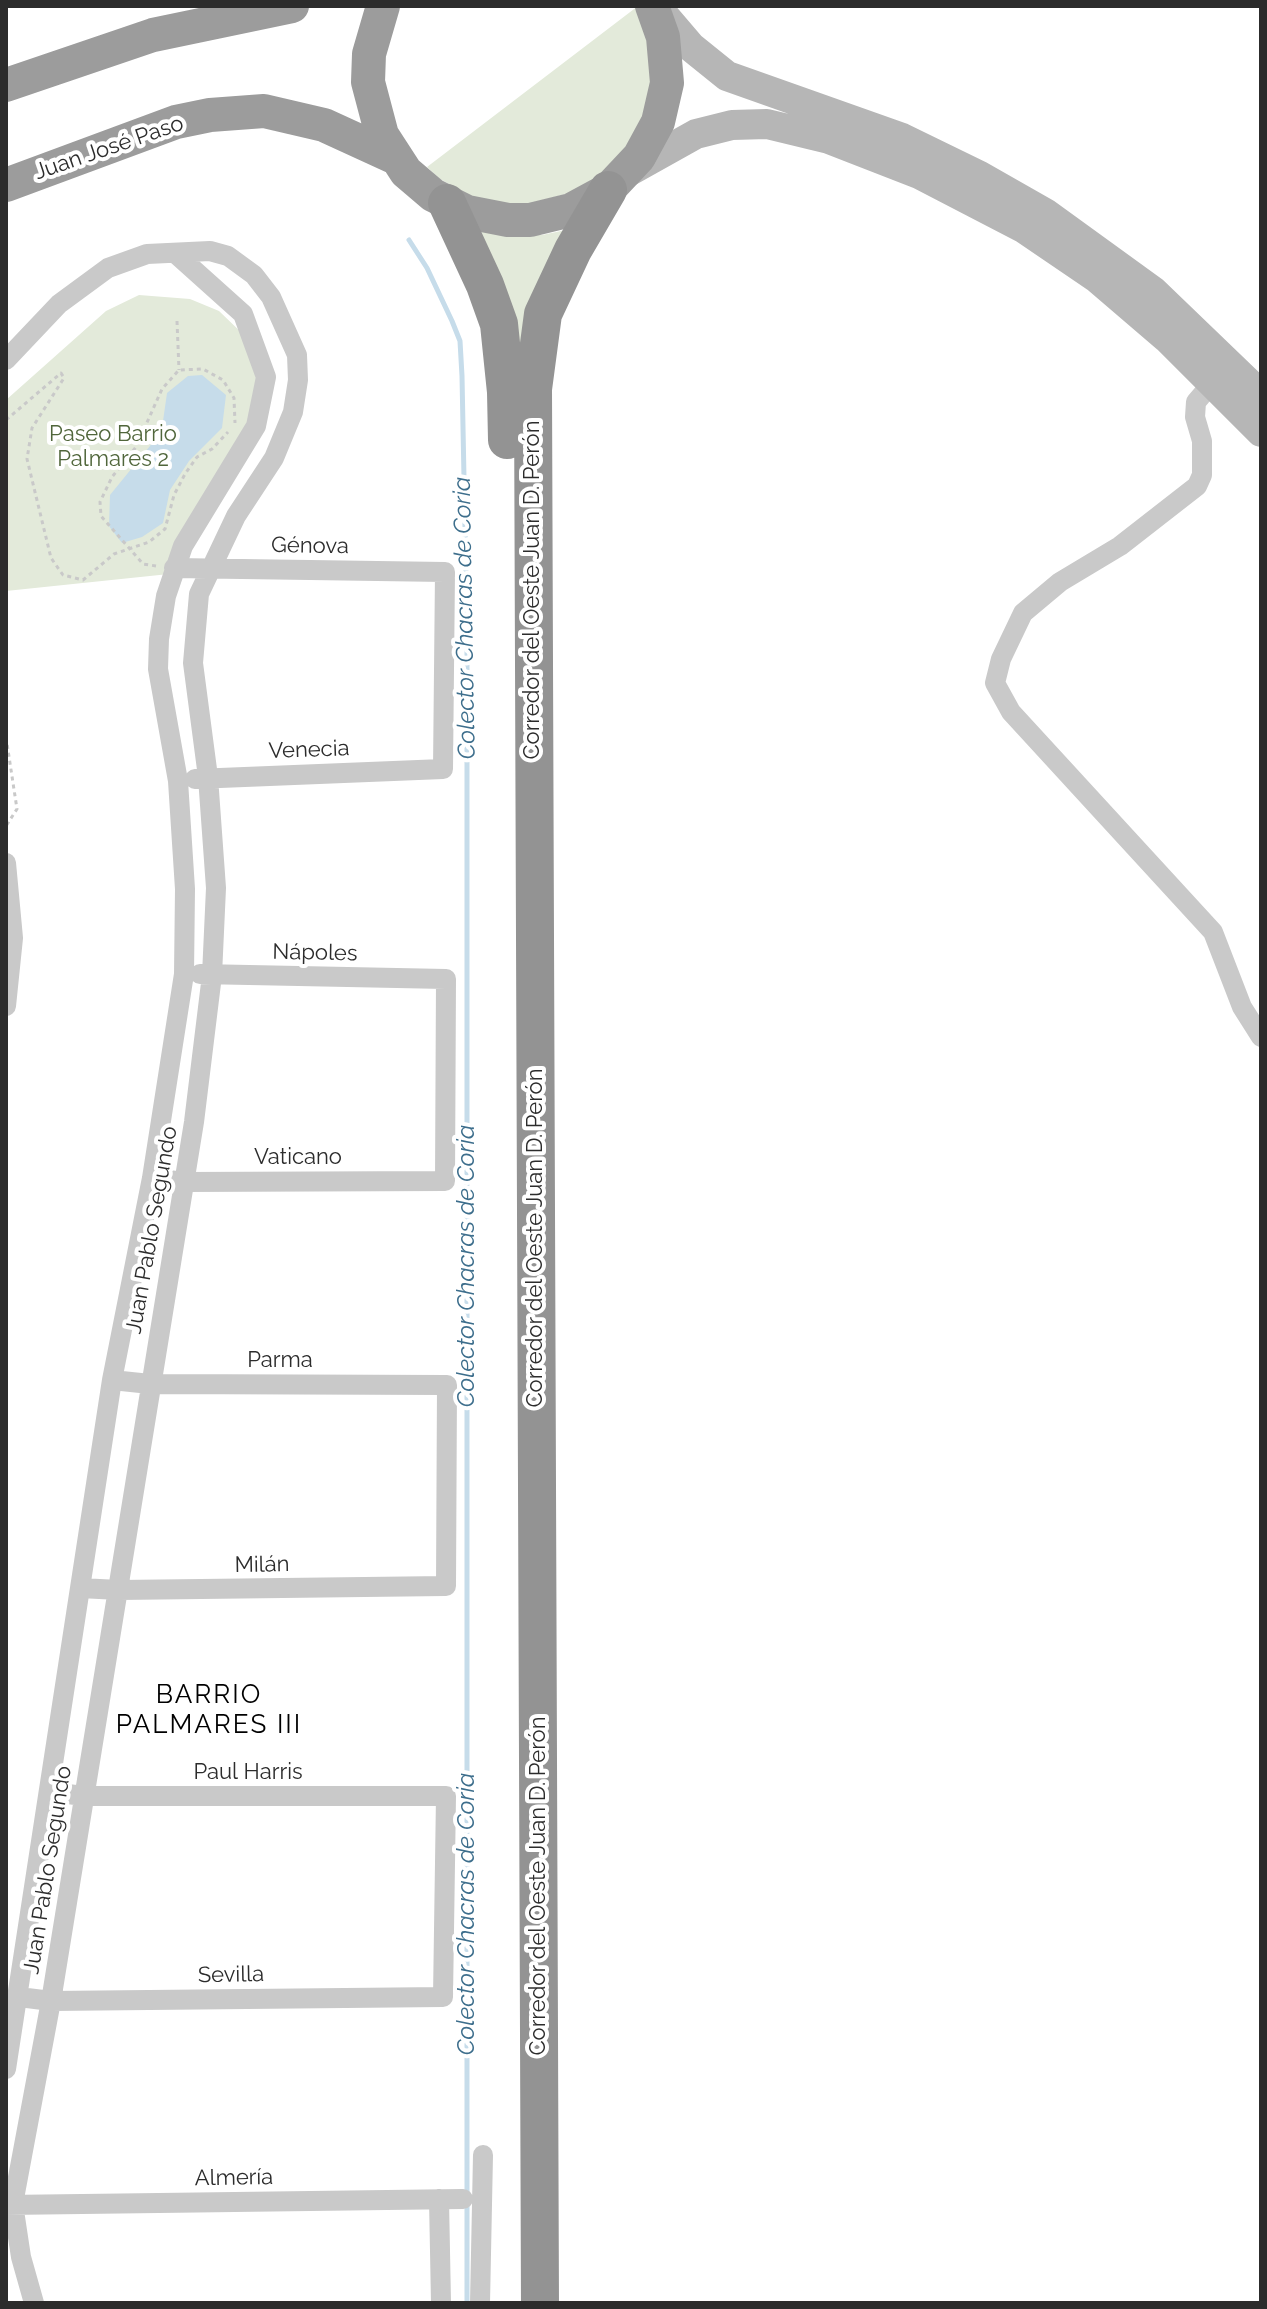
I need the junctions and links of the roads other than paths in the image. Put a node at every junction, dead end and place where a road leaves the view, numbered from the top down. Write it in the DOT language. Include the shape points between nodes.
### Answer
graph roads {
  1 [pos="292,6"];
  2 [pos="383,6"];
  3 [pos="654,6"];
  4 [pos="6,85"];
  5 [pos="396,158"];
  6 [pos="617,181"];
  7 [pos="6,185"];
  8 [pos="447,203"];
  9 [pos="175,253"];
  10 [pos="6,360"];
  11 [pos="1213,382"];
  12 [pos="1261,395"];
  13 [pos="1261,432"];
  14 [pos="174,568"];
  15 [pos="209,568"];
  16 [pos="443,769"];
  17 [pos="208,777"];
  18 [pos="178,781"];
  19 [pos="6,863"];
  20 [pos="184,974"];
  21 [pos="212,975"];
  22 [pos="6,1006"];
  23 [pos="1261,1037"];
  24 [pos="152,1178"];
  25 [pos="445,1181"];
  26 [pos="184,1182"];
  27 [pos="112,1380"];
  28 [pos="150,1384"];
  29 [pos="446,1586"];
  30 [pos="80,1588"];
  31 [pos="119,1590"];
  32 [pos="51,1792"];
  33 [pos="84,1796"];
  34 [pos="19,1997"];
  35 [pos="443,1997"];
  36 [pos="51,2001"];
  37 [pos="6,2069"];
  38 [pos="483,2155"];
  39 [pos="439,2199"];
  40 [pos="463,2199"];
  41 [pos="10,2204"];
  42 [pos="34,2303"];
  43 [pos="441,2303"];
  44 [pos="480,2303"];
  45 [pos="515,2303"];
  46 [pos="540,2303"];
  1 -- 4 [label="highway" via="153,35"];
  2 -- 5 [label="highway" via="369,54 368,82 382,135"];
  3 -- 6 [label="highway" via="667,83 654,131"];
  3 -- 12 [label="main road" via="727,76 902,138 1045,213 1154,292"];
  5 -- 7 [label="highway, Juan José Paso" via="298,117 264,111 223,114 144,132"];
  5 -- 8 [label="highway" via="419,184"];
  6 -- 8 [label="highway" via="571,210 530,220 487,218"];
  6 -- 11 [label="main road" via="671,145 732,125 784,125 829,139 919,174 1025,229 1120,296"];
  6 -- 46 [label="highway, Corredor del Oeste Juan D. Perón" via="573,250 543,314 533,389"];
  8 -- 45 [label="highway, Corredor del Oeste Juan D. Perón" via="499,324 506,392"];
  9 -- 10 [label="street, Juan Pablo Segundo" via="147,254 108,268 59,304"];
  9 -- 14 [label="street, Juan Pablo Segundo" via="243,314 266,377 256,426 204,507"];
  9 -- 15 [label="street, Juan Pablo Segundo" via="228,256 254,275 279,310 297,355 293,412 274,458"];
  11 -- 13 [label="main road"];
  11 -- 23 [label="street" via="1196,402 1202,441 1197,486 1023,613 995,683 1011,712 1213,932 1242,1007"];
  14 -- 15 [label="street, Génova"];
  14 -- 18 [label="street, Juan Pablo Segundo" via="158,669"];
  15 -- 16 [label="street, Génova" via="445,572"];
  15 -- 17 [label="street, Juan Pablo Segundo" via="199,594 193,663"];
  16 -- 17 [label="street, Venecia"];
  17 -- 18 [label="street, Venecia"];
  17 -- 21 [label="street, Juan Pablo Segundo" via="216,888"];
  18 -- 20 [label="street, Juan Pablo Segundo"];
  19 -- 22 [label="street" via="13,938"];
  20 -- 21 [label="street, Nápoles"];
  20 -- 24 [label="street, Juan Pablo Segundo"];
  21 -- 25 [label="street, Nápoles" via="446,979"];
  21 -- 26 [label="street, Juan Pablo Segundo"];
  24 -- 26 [label="street, Vaticano"];
  24 -- 27 [label="street, Juan Pablo Segundo"];
  25 -- 26 [label="street, Vaticano"];
  26 -- 28 [label="street, Juan Pablo Segundo"];
  27 -- 28 [label="street, Parma"];
  27 -- 30 [label="street, Juan Pablo Segundo"];
  28 -- 29 [label="street, Parma" via="447,1385"];
  28 -- 31 [label="street, Juan Pablo Segundo"];
  29 -- 31 [label="street, Milán"];
  30 -- 31 [label="street, Milán"];
  30 -- 32 [label="street, Juan Pablo Segundo"];
  31 -- 33 [label="street, Juan Pablo Segundo"];
  32 -- 33 [label="street, Paul Harris"];
  32 -- 34 [label="street, Juan Pablo Segundo"];
  33 -- 35 [label="street, Paul Harris" via="446,1796"];
  33 -- 36 [label="street, Juan Pablo Segundo"];
  34 -- 36 [label="street, Sevilla"];
  34 -- 37 [label="street, Juan Pablo Segundo"];
  35 -- 36 [label="street, Sevilla"];
  36 -- 41 [label="street, Juan Pablo Segundo"];
  38 -- 44 [label="street"];
  39 -- 40 [label="street, Almería"];
  39 -- 41 [label="street, Almería"];
  39 -- 43 [label="street"];
  41 -- 42 [label="street, Juan Pablo Segundo"];
}
